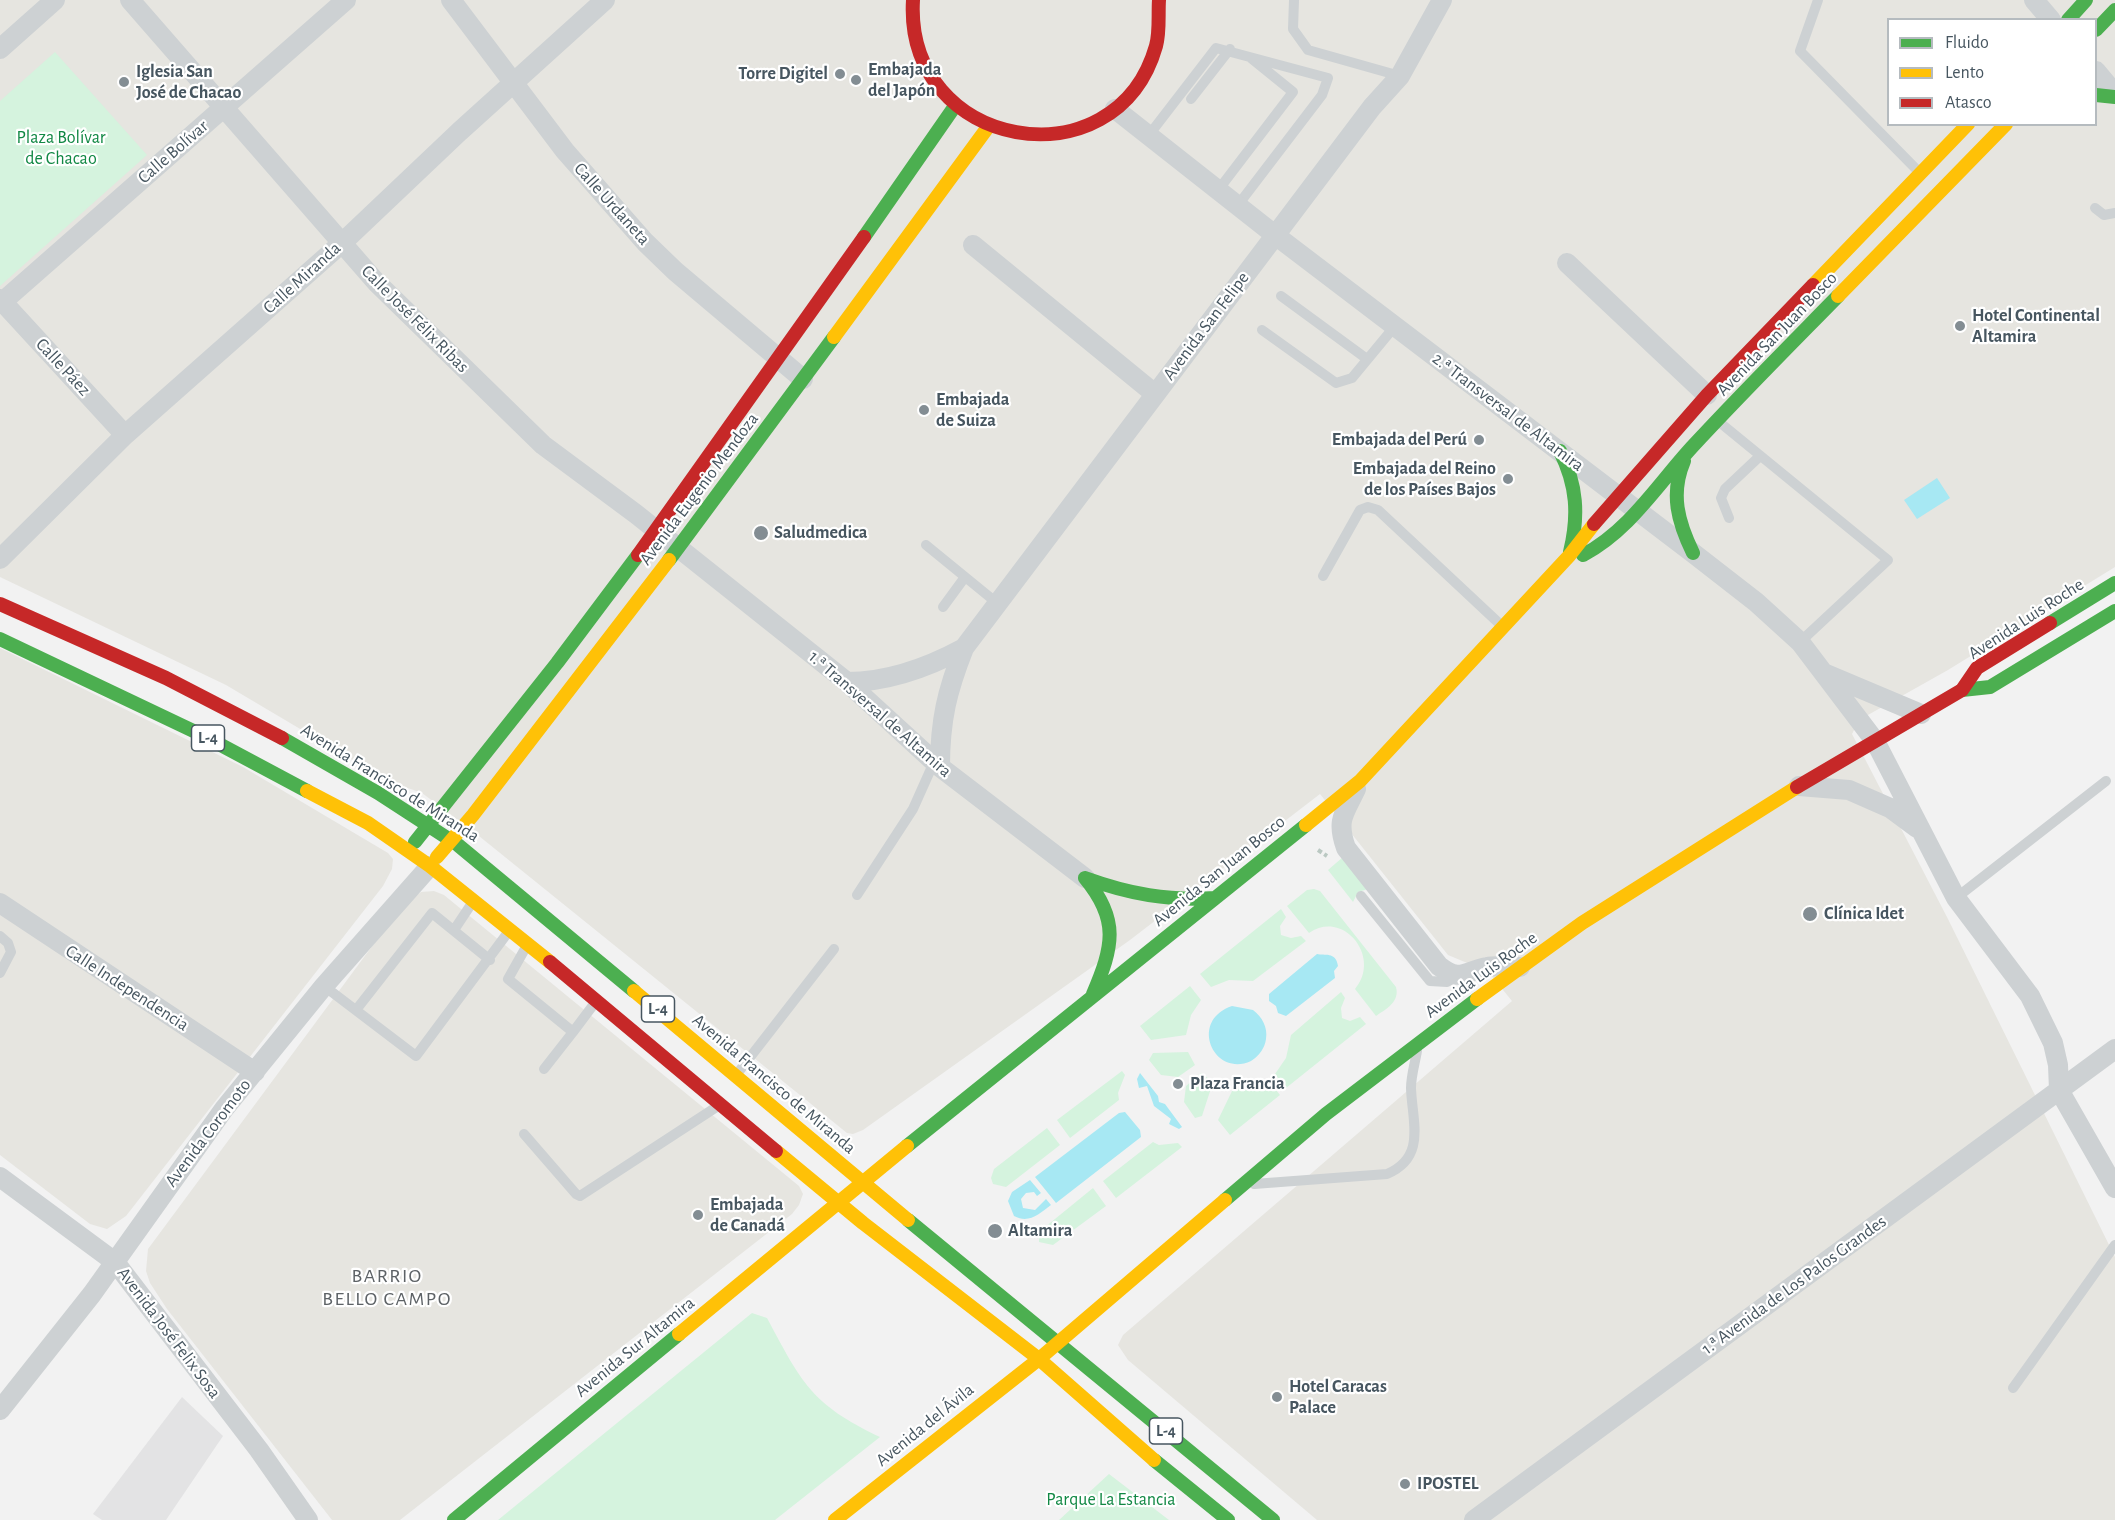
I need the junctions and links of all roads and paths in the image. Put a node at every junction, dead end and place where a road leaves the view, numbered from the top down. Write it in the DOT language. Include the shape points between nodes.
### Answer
graph roads {
  1 [pos="55,0"];
  2 [pos="130,0"];
  3 [pos="346,0"];
  4 [pos="451,0"];
  5 [pos="605,0"];
  6 [pos="1159,0"];
  7 [pos="1294,0"];
  8 [pos="1442,0"];
  9 [pos="1818,0"];
  10 [pos="2034,0"];
  11 [pos="2086,0"];
  12 [pos="912,1"];
  13 [pos="2115,10"];
  14 [pos="2049,18"];
  15 [pos="2070,18"];
  16 [pos="2097,29"];
  17 [pos="0,49"];
  18 [pos="1230,49"];
  19 [pos="1245,54"];
  20 [pos="2097,72"];
  21 [pos="1400,76"];
  22 [pos="515,83"];
  23 [pos="2097,95"];
  24 [pos="2115,96"];
  25 [pos="1191,99"];
  26 [pos="955,106"];
  27 [pos="223,108"];
  28 [pos="1115,109"];
  29 [pos="1966,126"];
  30 [pos="2004,126"];
  31 [pos="988,127"];
  32 [pos="1149,135"];
  33 [pos="1921,175"];
  34 [pos="1220,189"];
  35 [pos="1238,205"];
  36 [pos="2095,208"];
  37 [pos="2115,213"];
  38 [pos="1275,235"];
  39 [pos="342,243"];
  40 [pos="973,245"];
  41 [pos="1567,263"];
  42 [pos="1281,296"];
  43 [pos="1,302"];
  44 [pos="1395,326"];
  45 [pos="1262,330"];
  46 [pos="1367,359"];
  47 [pos="779,361"];
  48 [pos="803,379"];
  49 [pos="1155,394"];
  50 [pos="1707,395"];
  51 [pos="1718,421"];
  52 [pos="125,435"];
  53 [pos="1691,449"];
  54 [pos="1560,451"];
  55 [pos="1760,456"];
  56 [pos="1618,495"];
  57 [pos="1638,510"];
  58 [pos="1729,518"];
  59 [pos="656,530"];
  60 [pos="926,545"];
  61 [pos="678,548"];
  62 [pos="1693,553"];
  63 [pos="1569,556"];
  64 [pos="0,559"];
  65 [pos="1323,576"];
  66 [pos="965,577"];
  67 [pos="2115,584"];
  68 [pos="998,603"];
  69 [pos="0,604"];
  70 [pos="943,608"];
  71 [pos="2115,611"];
  72 [pos="1504,627"];
  73 [pos="0,639"];
  74 [pos="1800,642"];
  75 [pos="964,648"];
  76 [pos="1826,674"];
  77 [pos="847,682"];
  78 [pos="1962,690"];
  79 [pos="1921,714"];
  80 [pos="1875,741"];
  81 [pos="937,764"];
  82 [pos="1360,781"];
  83 [pos="2106,781"];
  84 [pos="1799,786"];
  85 [pos="429,825"];
  86 [pos="1921,831"];
  87 [pos="451,840"];
  88 [pos="1318,850"];
  89 [pos="408,851"];
  90 [pos="1330,857"];
  91 [pos="430,866"];
  92 [pos="1085,878"];
  93 [pos="857,895"];
  94 [pos="1361,896"];
  95 [pos="1215,898"];
  96 [pos="1956,898"];
  97 [pos="474,900"];
  98 [pos="0,903"];
  99 [pos="510,929"];
  100 [pos="454,930"];
  101 [pos="0,936"];
  102 [pos="528,944"];
  103 [pos="834,950"];
  104 [pos="490,960"];
  105 [pos="1520,968"];
  106 [pos="0,973"];
  107 [pos="1457,976"];
  108 [pos="324,986"];
  109 [pos="1093,996"];
  110 [pos="596,1001"];
  111 [pos="356,1010"];
  112 [pos="573,1032"];
  113 [pos="1422,1041"];
  114 [pos="2115,1050"];
  115 [pos="544,1069"];
  116 [pos="255,1072"];
  117 [pos="735,1077"];
  118 [pos="2059,1090"];
  119 [pos="720,1104"];
  120 [pos="524,1134"];
  121 [pos="0,1177"];
  122 [pos="862,1182"];
  123 [pos="1242,1185"];
  124 [pos="2115,1188"];
  125 [pos="839,1203"];
  126 [pos="2115,1245"];
  127 [pos="115,1262"];
  128 [pos="1059,1342"];
  129 [pos="1039,1359"];
  130 [pos="2013,1388"];
  131 [pos="0,1410"];
  132 [pos="308,1520"];
  133 [pos="454,1520"];
  134 [pos="835,1520"];
  135 [pos="1228,1520"];
  136 [pos="1273,1520"];
  137 [pos="1474,1520"];
  1 -- 17 [label="street"];
  2 -- 27 [label="street, Calle José Félix Ribas"];
  3 -- 27 [label="street, Calle Bolívar"];
  4 -- 22 [label="street, Calle Urdaneta"];
  5 -- 22 [label="street, Calle Miranda"];
  6 -- 28 [label="main road" via="1159,29 1149,65 1129,96"];
  7 -- 21 [label="lane" via="1293,30 1308,50"];
  8 -- 21 [label="street, Avenida San Felipe"];
  9 -- 33 [label="lane" via="1800,51"];
  10 -- 14 [label="street"];
  11 -- 15 [label="main road"];
  12 -- 26 [label="main road" via="915,40 921,59"];
  13 -- 16 [label="main road"];
  18 -- 19 [label="lane"];
  18 -- 25 [label="lane"];
  18 -- 32 [label="lane" via="1216,48"];
  19 -- 34 [label="lane" via="1293,92"];
  19 -- 35 [label="lane" via="1328,78 1323,95"];
  20 -- 24 [label="street"];
  21 -- 38 [label="street, Avenida San Felipe"];
  22 -- 39 [label="street, Calle Miranda"];
  22 -- 47 [label="street, Calle Urdaneta" via="565,151 645,242"];
  23 -- 24 [label="main road"];
  26 -- 31 [label="main road"];
  26 -- 47 [label="main road, Avenida Eugenio Mendoza"];
  27 -- 39 [label="street, Calle José Félix Ribas"];
  27 -- 43 [label="street, Calle Bolívar"];
  28 -- 31 [label="main road" via="1064,134 1025,136"];
  28 -- 32 [label="street, 2.ª Transversal de Altamira"];
  29 -- 33 [label="main road, Avenida San Juan Bosco"];
  30 -- 51 [label="main road, Avenida San Juan Bosco"];
  31 -- 48 [label="main road, Avenida Eugenio Mendoza"];
  32 -- 34 [label="street, 2.ª Transversal de Altamira"];
  33 -- 50 [label="main road, Avenida San Juan Bosco"];
  34 -- 35 [label="street, 2.ª Transversal de Altamira"];
  35 -- 38 [label="street, 2.ª Transversal de Altamira"];
  36 -- 37 [label="lane" via="2104,215"];
  38 -- 44 [label="street, 2.ª Transversal de Altamira"];
  38 -- 49 [label="street, Avenida San Felipe"];
  39 -- 52 [label="street, Calle Miranda"];
  39 -- 59 [label="street, Calle José Félix Ribas" via="391,297 543,445"];
  40 -- 49 [label="street"];
  41 -- 50 [label="street"];
  42 -- 46 [label="lane"];
  43 -- 52 [label="street, Calle Páez"];
  44 -- 46 [label="lane"];
  44 -- 54 [label="street, 2.ª Transversal de Altamira"];
  45 -- 46 [label="lane" via="1336,383 1352,378"];
  47 -- 48 [label="street, Calle Urdaneta"];
  47 -- 59 [label="main road, Avenida Eugenio Mendoza"];
  48 -- 61 [label="main road, Avenida Eugenio Mendoza"];
  49 -- 68 [label="street, Avenida San Felipe"];
  50 -- 56 [label="main road, Avenida San Juan Bosco"];
  51 -- 53 [label="main road, Avenida San Juan Bosco"];
  51 -- 55 [label="lane"];
  52 -- 64 [label="street, Calle Miranda"];
  53 -- 57 [label="main road, Avenida San Juan Bosco"];
  53 -- 62 [label="main road" via="1674,486 1681,529"];
  54 -- 56 [label="street, 2.ª Transversal de Altamira"];
  54 -- 63 [label="main road" via="1570,468 1578,502"];
  55 -- 58 [label="lane" via="1725,489 1721,498"];
  55 -- 74 [label="lane" via="1887,560"];
  56 -- 57 [label="street, 2.ª Transversal de Altamira"];
  56 -- 63 [label="main road, Avenida San Juan Bosco"];
  57 -- 62 [label="street, 2.ª Transversal de Altamira"];
  57 -- 63 [label="main road, Avenida San Juan Bosco" via="1595,550"];
  59 -- 61 [label="street, Calle José Félix Ribas"];
  59 -- 85 [label="main road, Avenida Eugenio Mendoza"];
  60 -- 66 [label="lane"];
  61 -- 77 [label="street, 1.ª Transversal de Altamira"];
  61 -- 87 [label="main road, Avenida Eugenio Mendoza" via="531,742"];
  62 -- 74 [label="street, 2.ª Transversal de Altamira"];
  63 -- 72 [label="main road, Avenida San Juan Bosco"];
  65 -- 72 [label="lane" via="1360,510 1368,507 1378,510"];
  66 -- 68 [label="lane"];
  66 -- 70 [label="lane"];
  67 -- 78 [label="main road, Avenida Luis Roche" via="1977,668"];
  68 -- 75 [label="street, Avenida San Felipe"];
  69 -- 85 [label="main road, Avenida Francisco de Miranda / L-4" via="160,675 275,734"];
  71 -- 78 [label="main road, Avenida Luis Roche" via="1990,687"];
  72 -- 82 [label="main road, Avenida San Juan Bosco"];
  73 -- 89 [label="main road, L-4" via="204,736 368,823"];
  74 -- 76 [label="street, 2.ª Transversal de Altamira"];
  75 -- 77 [label="street, Avenida San Felipe" via="933,665 900,675"];
  75 -- 81 [label="street, Avenida San Felipe" via="947,689"];
  76 -- 79 [label="street"];
  76 -- 80 [label="street, 2.ª Transversal de Altamira"];
  77 -- 81 [label="street, 1.ª Transversal de Altamira"];
  78 -- 79 [label="main road, Avenida Luis Roche"];
  79 -- 80 [label="main road, Avenida Luis Roche"];
  80 -- 84 [label="main road, Avenida Luis Roche"];
  80 -- 86 [label="street, 2.ª Transversal de Altamira"];
  81 -- 92 [label="street, 1.ª Transversal de Altamira"];
  81 -- 93 [label="lane"];
  82 -- 95 [label="main road, Avenida San Juan Bosco"];
  82 -- 107 [label="street" via="1342,817 1340,830 1346,848 1439,966"];
  83 -- 96 [label="lane"];
  84 -- 86 [label="street" via="1849,790 1868,797"];
  84 -- 105 [label="main road, Avenida Luis Roche" via="1582,923"];
  85 -- 87 [label="main road, Avenida Francisco de Miranda / L-4"];
  85 -- 89 [label="main road, Avenida Eugenio Mendoza"];
  86 -- 96 [label="street, 2.ª Transversal de Altamira"];
  87 -- 91 [label="main road, Avenida Eugenio Mendoza"];
  87 -- 117 [label="main road, Avenida Francisco de Miranda / L-4" via="630,985"];
  88 -- 90 [label="path"];
  89 -- 91 [label="main road, L-4"];
  91 -- 97 [label="main road, L-4"];
  91 -- 108 [label="street, Avenida Coromoto"];
  92 -- 95 [label="main road" via="1145,898"];
  92 -- 109 [label="main road" via="1103,899 1111,927 1107,960"];
  94 -- 107 [label="lane" via="1430,981 1447,982"];
  95 -- 109 [label="main road, Avenida San Juan Bosco"];
  96 -- 118 [label="street, 2.ª Transversal de Altamira" via="2030,996 2053,1043"];
  97 -- 99 [label="main road, L-4"];
  97 -- 100 [label="lane"];
  98 -- 116 [label="street, Calle Independencia"];
  99 -- 102 [label="main road, L-4"];
  99 -- 104 [label="lane"];
  100 -- 104 [label="lane"];
  100 -- 111 [label="lane" via="432,913"];
  101 -- 106 [label="lane" via="11,952"];
  102 -- 110 [label="main road, L-4"];
  102 -- 112 [label="lane" via="508,979"];
  103 -- 117 [label="lane"];
  104 -- 111 [label="lane" via="416,1056"];
  105 -- 107 [label="street" via="1488,967"];
  105 -- 113 [label="main road, Avenida Luis Roche"];
  108 -- 111 [label="lane"];
  108 -- 116 [label="street, Avenida Coromoto"];
  109 -- 122 [label="main road, Avenida San Juan Bosco"];
  110 -- 112 [label="lane"];
  110 -- 119 [label="main road, L-4"];
  112 -- 115 [label="lane"];
  113 -- 123 [label="main road, Avenida Luis Roche"];
  113 -- 123 [label="lane" via="1411,1086 1416,1138 1397,1169 1387,1174"];
  114 -- 118 [label="street, 1.ª Avenida de Los Palos Grandes"];
  116 -- 127 [label="street, Avenida Coromoto" via="199,1141"];
  117 -- 122 [label="main road, Avenida Francisco de Miranda / L-4"];
  118 -- 124 [label="street"];
  118 -- 137 [label="street, 1.ª Avenida de Los Palos Grandes" via="1536,1482"];
  119 -- 120 [label="lane" via="580,1196"];
  119 -- 125 [label="main road, L-4"];
  121 -- 127 [label="street, Avenida José Felix Sosa"];
  122 -- 125 [label="main road, Avenida Sur Altamira"];
  122 -- 128 [label="main road, Avenida Francisco de Miranda / L-4"];
  123 -- 128 [label="main road, Avenida Luis Roche"];
  125 -- 129 [label="main road, L-4"];
  125 -- 133 [label="main road, Avenida Sur Altamira"];
  126 -- 130 [label="lane"];
  127 -- 131 [label="street, Avenida Coromoto"];
  127 -- 132 [label="street, Avenida José Felix Sosa"];
  128 -- 129 [label="main road, Avenida del Ávila"];
  128 -- 136 [label="main road, Avenida Francisco de Miranda / L-4"];
  129 -- 134 [label="main road, Avenida del Ávila"];
  129 -- 135 [label="main road, L-4"];
}
